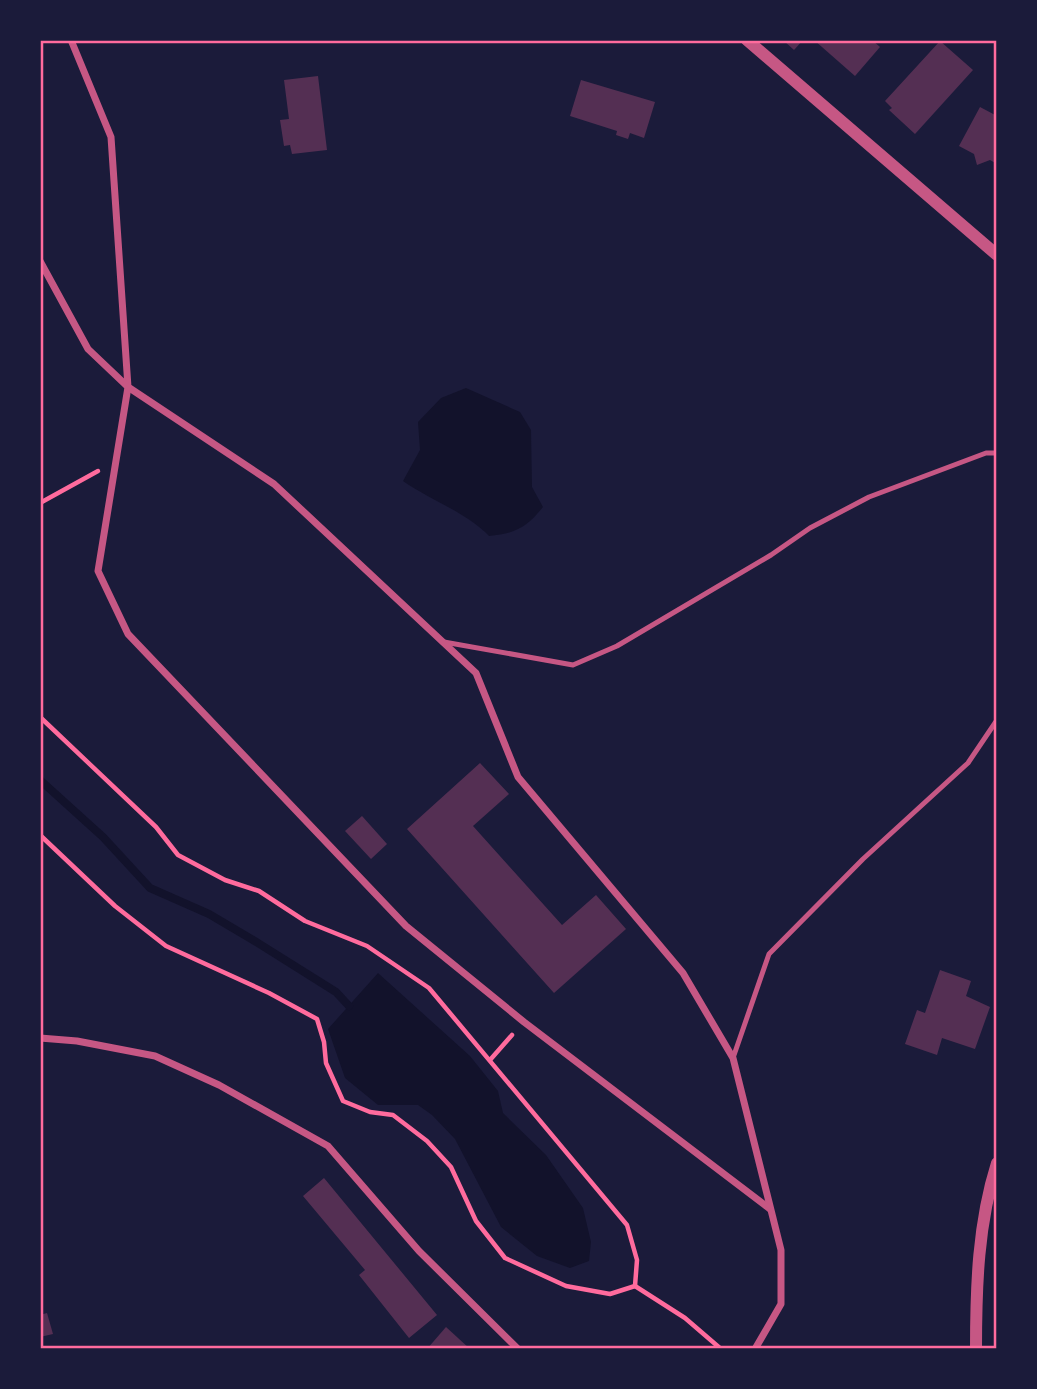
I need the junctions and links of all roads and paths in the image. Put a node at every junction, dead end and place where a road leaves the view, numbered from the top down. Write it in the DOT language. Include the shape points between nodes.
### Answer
graph roads {
  1 [pos="71,40"];
  2 [pos="747,40"];
  3 [pos="997,255"];
  4 [pos="40,261"];
  5 [pos="128,387"];
  6 [pos="997,453"];
  7 [pos="115,466"];
  8 [pos="40,503"];
  9 [pos="444,642"];
  10 [pos="40,717"];
  11 [pos="997,720"];
  12 [pos="40,835"];
  13 [pos="524,1022"];
  14 [pos="40,1038"];
  15 [pos="733,1058"];
  16 [pos="490,1060"];
  17 [pos="997,1163"];
  18 [pos="771,1209"];
  19 [pos="635,1286"];
  20 [pos="518,1349"];
  21 [pos="721,1349"];
  22 [pos="755,1349"];
  23 [pos="976,1349"];
  1 -- 5 [label="street" via="111,137"];
  2 -- 3 [label="street"];
  4 -- 5 [label="street" via="88,349"];
  5 -- 7 [label="street"];
  5 -- 9 [label="street" via="274,484"];
  6 -- 9 [label="lane" via="975,457 857,503 617,646 573,665"];
  7 -- 8 [label="path" via="89,474"];
  7 -- 13 [label="street" via="98,571 128,634 406,926"];
  9 -- 15 [label="street" via="476,673 518,776 683,973"];
  10 -- 16 [label="path" via="156,827 178,855 225,880 260,891 305,921 367,946 429,988"];
  11 -- 15 [label="lane" via="968,763 769,954"];
  12 -- 19 [label="path" via="115,906 166,946 317,1019 326,1063 343,1101 393,1115 427,1141 451,1167 476,1221 505,1258 566,1286 610,1294"];
  13 -- 16 [label="path"];
  13 -- 18 [label="street"];
  14 -- 20 [label="street" via="155,1056 219,1085 328,1146 419,1251"];
  15 -- 18 [label="street"];
  16 -- 19 [label="path" via="627,1225 637,1260"];
  17 -- 23 [label="street" via="987,1195 976,1284"];
  18 -- 22 [label="street" via="784,1278 781,1304"];
  19 -- 21 [label="path" via="685,1318"];
}
